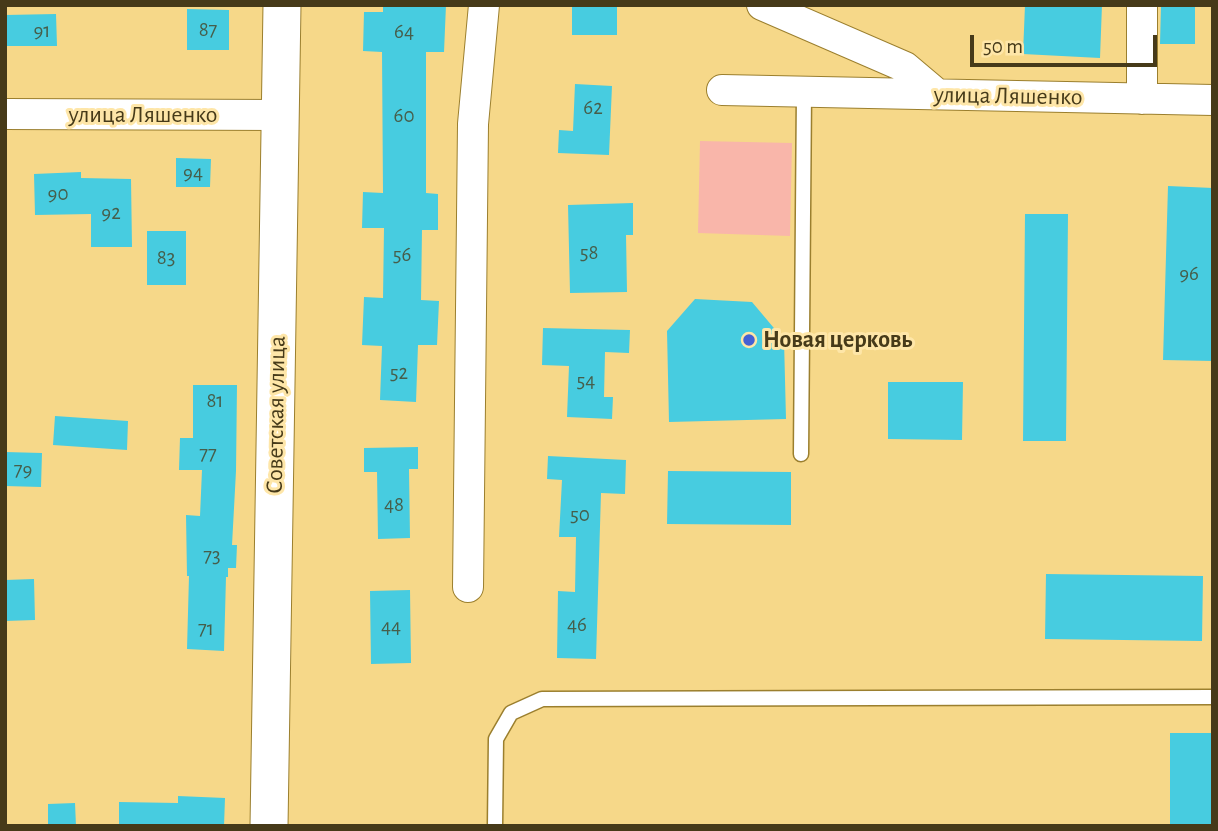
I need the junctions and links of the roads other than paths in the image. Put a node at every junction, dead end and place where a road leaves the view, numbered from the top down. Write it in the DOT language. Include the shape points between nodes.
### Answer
graph roads {
  1 [pos="282,5"];
  2 [pos="484,5"];
  3 [pos="762,5"];
  4 [pos="1142,5"];
  5 [pos="722,90"];
  6 [pos="804,92"];
  7 [pos="937,94"];
  8 [pos="1142,99"];
  9 [pos="1213,100"];
  10 [pos="5,114"];
  11 [pos="280,115"];
  12 [pos="801,454"];
  13 [pos="468,587"];
  14 [pos="1213,697"];
  15 [pos="270,826"];
  16 [pos="495,826"];
  1 -- 11 [label="street, Советская улица"];
  2 -- 13 [label="street" via="473,124"];
  3 -- 7 [label="street" via="905,67"];
  4 -- 8 [label="street"];
  5 -- 6 [label="street, улица Ляшенко"];
  6 -- 7 [label="street, улица Ляшенко"];
  6 -- 12 [label="lane"];
  7 -- 8 [label="street, улица Ляшенко"];
  8 -- 9 [label="street, улица Ляшенко"];
  10 -- 11 [label="street, улица Ляшенко"];
  11 -- 15 [label="street, Советская улица"];
  14 -- 16 [label="lane" via="542,699 511,713 496,739"];
}
